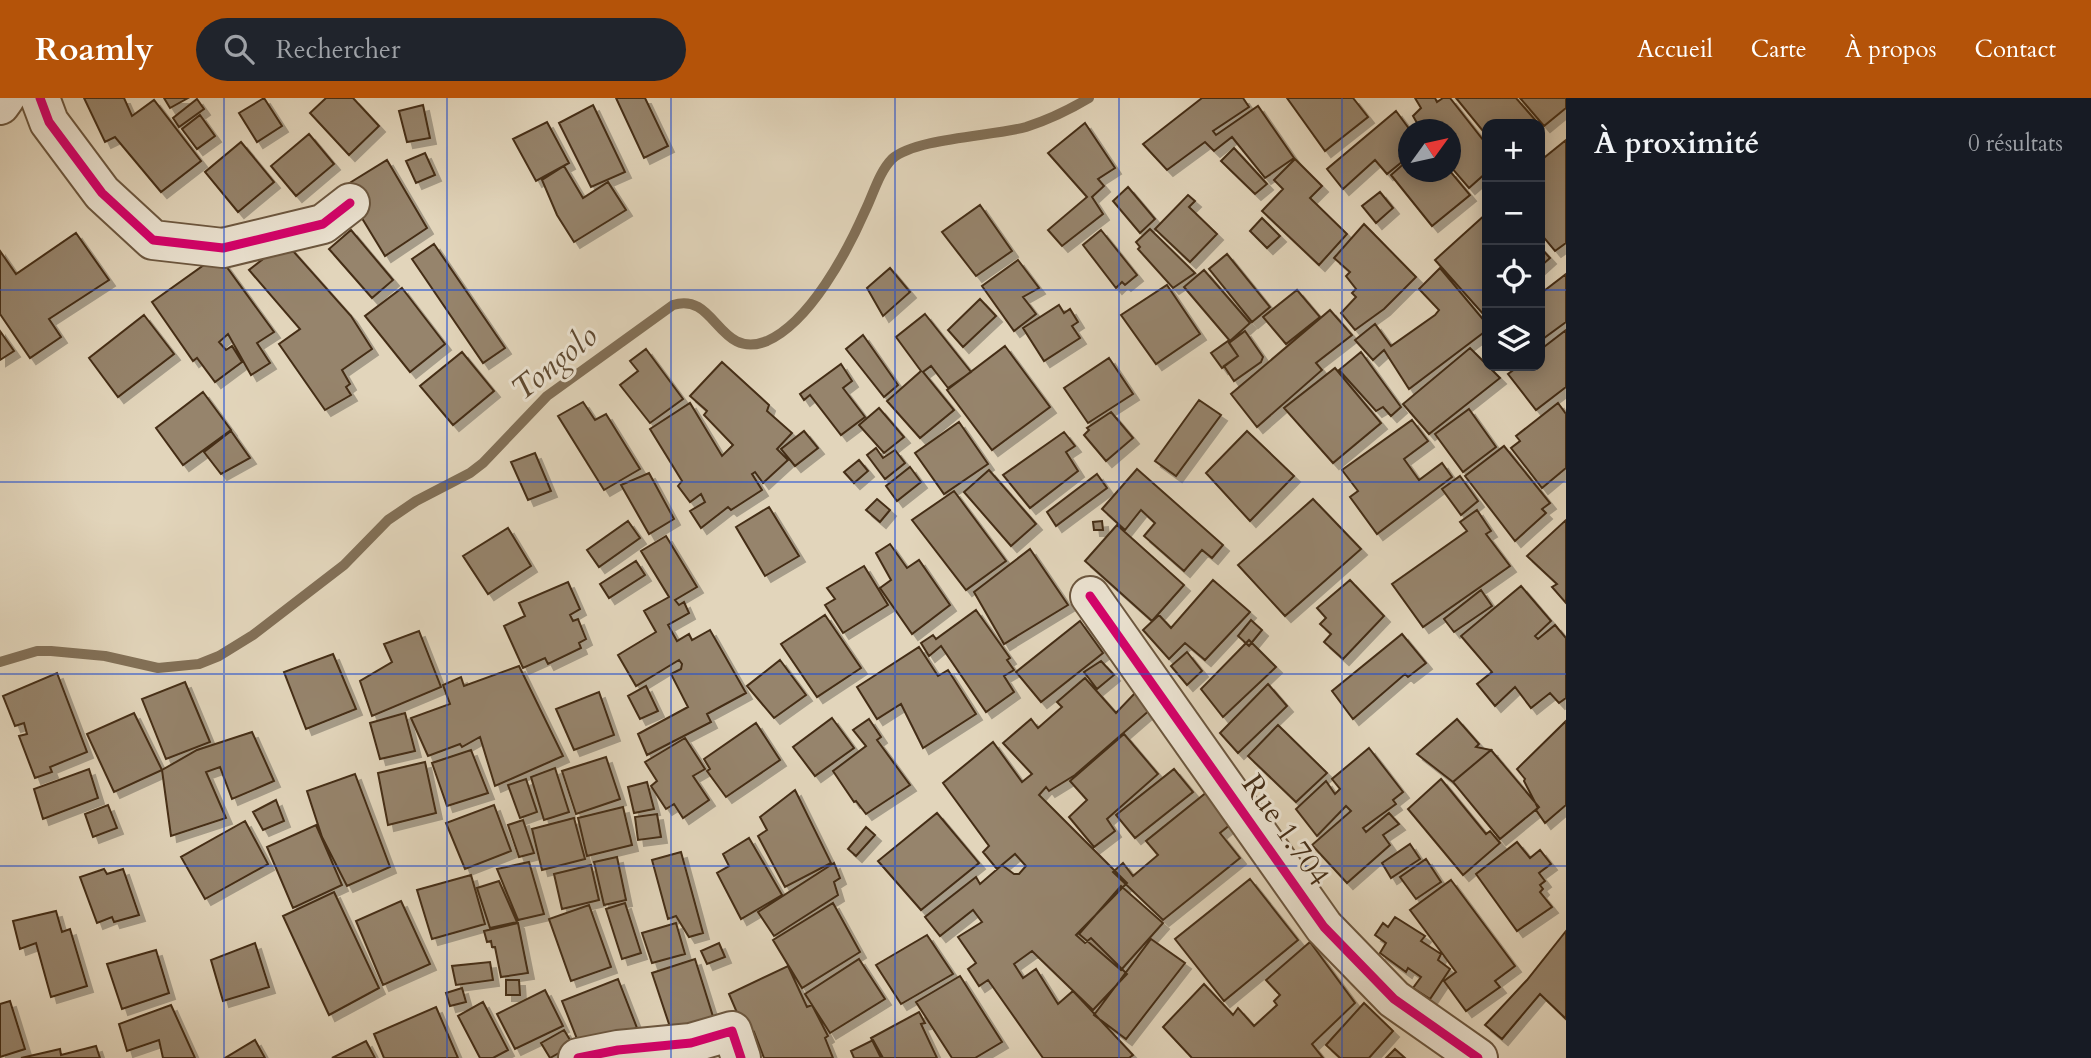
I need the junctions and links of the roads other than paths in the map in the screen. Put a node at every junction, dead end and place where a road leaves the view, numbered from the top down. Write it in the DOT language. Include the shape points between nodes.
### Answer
graph roads {
  1 [pos="5,98"];
  2 [pos="40,98"];
  3 [pos="0,105"];
  4 [pos="350,203"];
  5 [pos="1090,596"];
  6 [pos="578,1058"];
  7 [pos="741,1058"];
  8 [pos="1478,1058"];
  1 -- 3 [label="street"];
  2 -- 4 [label="street" via="49,122 102,193 153,240 223,248 323,224"];
  5 -- 8 [label="street, Rue 1.704" via="1324,927 1394,999"];
  6 -- 7 [label="street" via="691,1043 732,1031"];
}
